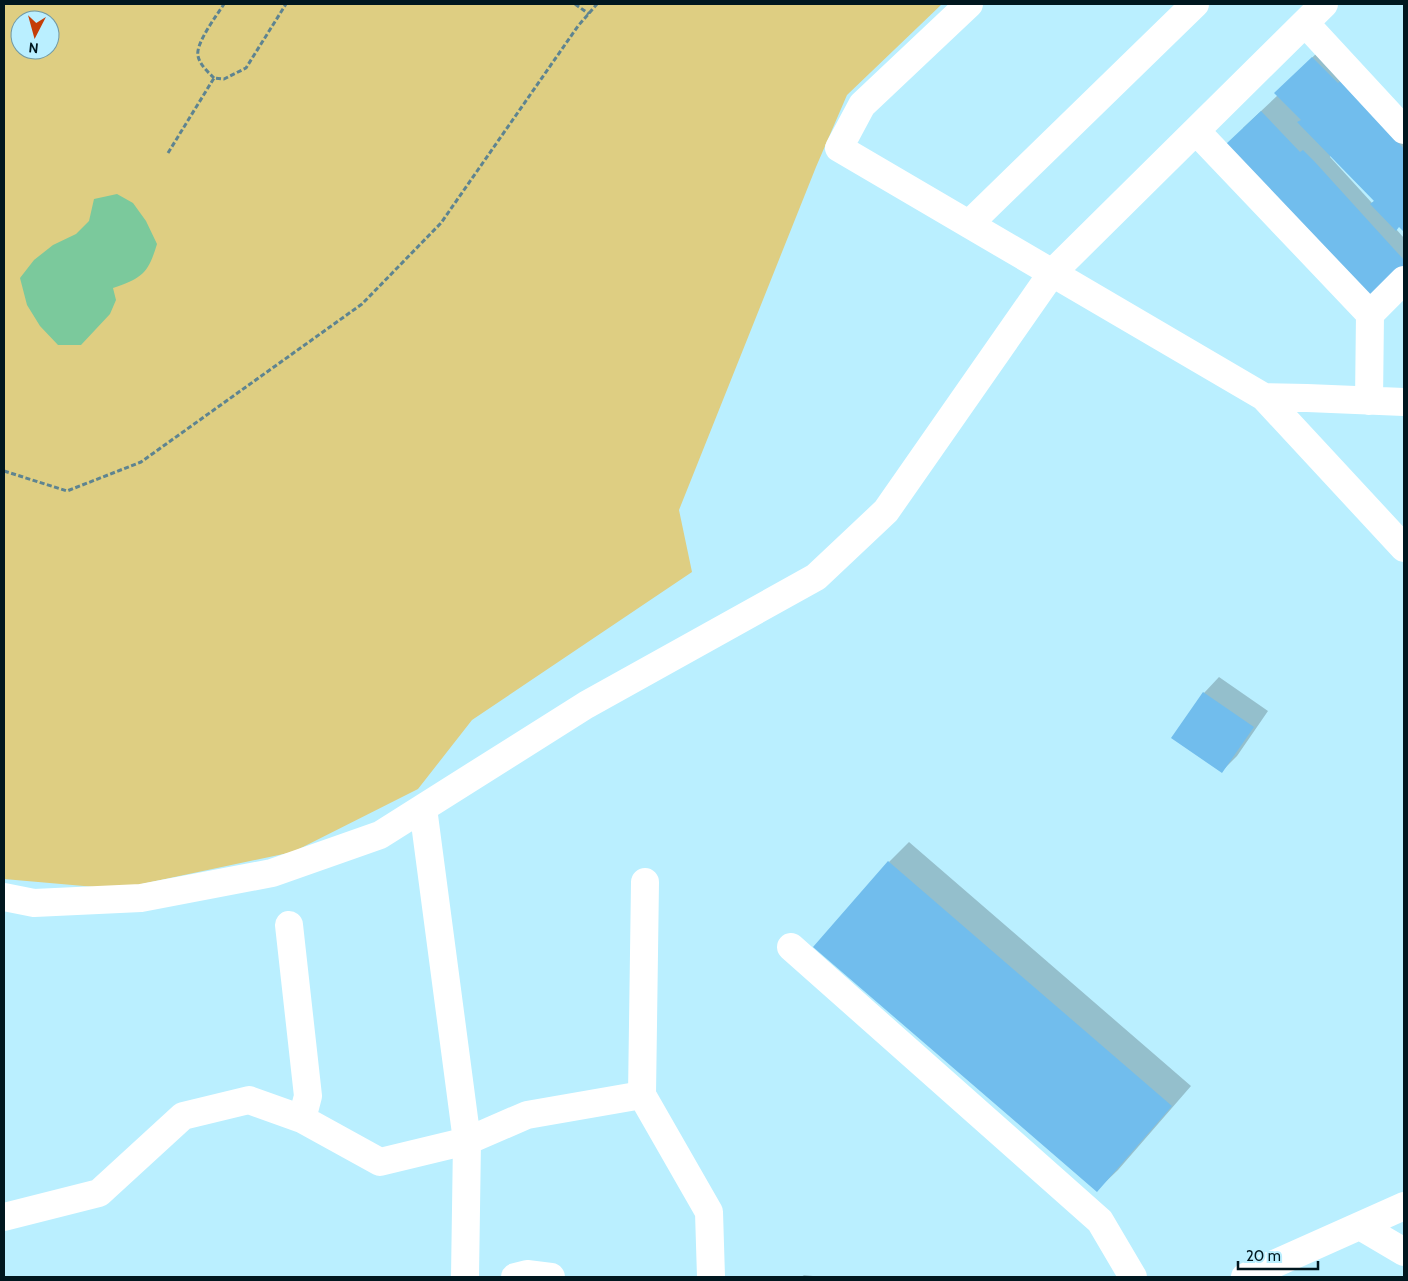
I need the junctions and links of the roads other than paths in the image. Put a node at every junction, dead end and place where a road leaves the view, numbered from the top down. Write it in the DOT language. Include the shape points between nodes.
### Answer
graph roads {
  1 [pos="969,4"];
  2 [pos="1195,4"];
  3 [pos="1324,4"];
  4 [pos="1305,23"];
  5 [pos="1404,130"];
  6 [pos="1196,131"];
  7 [pos="969,224"];
  8 [pos="1052,272"];
  9 [pos="1404,280"];
  10 [pos="1370,314"];
  11 [pos="1264,398"];
  12 [pos="1369,401"];
  13 [pos="1404,402"];
  14 [pos="1403,544"];
  15 [pos="423,808"];
  16 [pos="645,882"];
  17 [pos="4,897"];
  18 [pos="289,925"];
  19 [pos="791,947"];
  20 [pos="642,1095"];
  21 [pos="302,1119"];
  22 [pos="467,1140"];
  23 [pos="1404,1206"];
  24 [pos="4,1217"];
  25 [pos="1360,1226"];
  26 [pos="1404,1252"];
  27 [pos="465,1277"];
  28 [pos="516,1277"];
  29 [pos="551,1277"];
  30 [pos="711,1277"];
  31 [pos="1133,1277"];
  32 [pos="1245,1277"];
  1 -- 7 [label="street" via="862,105 839,148"];
  2 -- 7 [label="street"];
  3 -- 4 [label="street"];
  4 -- 5 [label="street"];
  4 -- 6 [label="street"];
  6 -- 8 [label="street"];
  6 -- 10 [label="street"];
  7 -- 8 [label="street"];
  8 -- 11 [label="street"];
  8 -- 15 [label="street" via="886,511 816,577 586,705"];
  9 -- 10 [label="street"];
  10 -- 12 [label="street"];
  11 -- 12 [label="street"];
  11 -- 14 [label="street"];
  12 -- 13 [label="street"];
  15 -- 17 [label="street" via="380,835 272,873 141,898 34,903"];
  15 -- 22 [label="street"];
  16 -- 20 [label="street"];
  18 -- 21 [label="street" via="308,1096"];
  19 -- 31 [label="street" via="1100,1221"];
  20 -- 22 [label="street" via="527,1115"];
  20 -- 30 [label="street" via="709,1212"];
  21 -- 22 [label="street" via="380,1162"];
  21 -- 24 [label="street" via="249,1100 183,1116 99,1193"];
  22 -- 27 [label="street"];
  23 -- 25 [label="street"];
  25 -- 26 [label="street"];
  25 -- 32 [label="street"];
  28 -- 29 [label="street" via="527,1274"];
}
